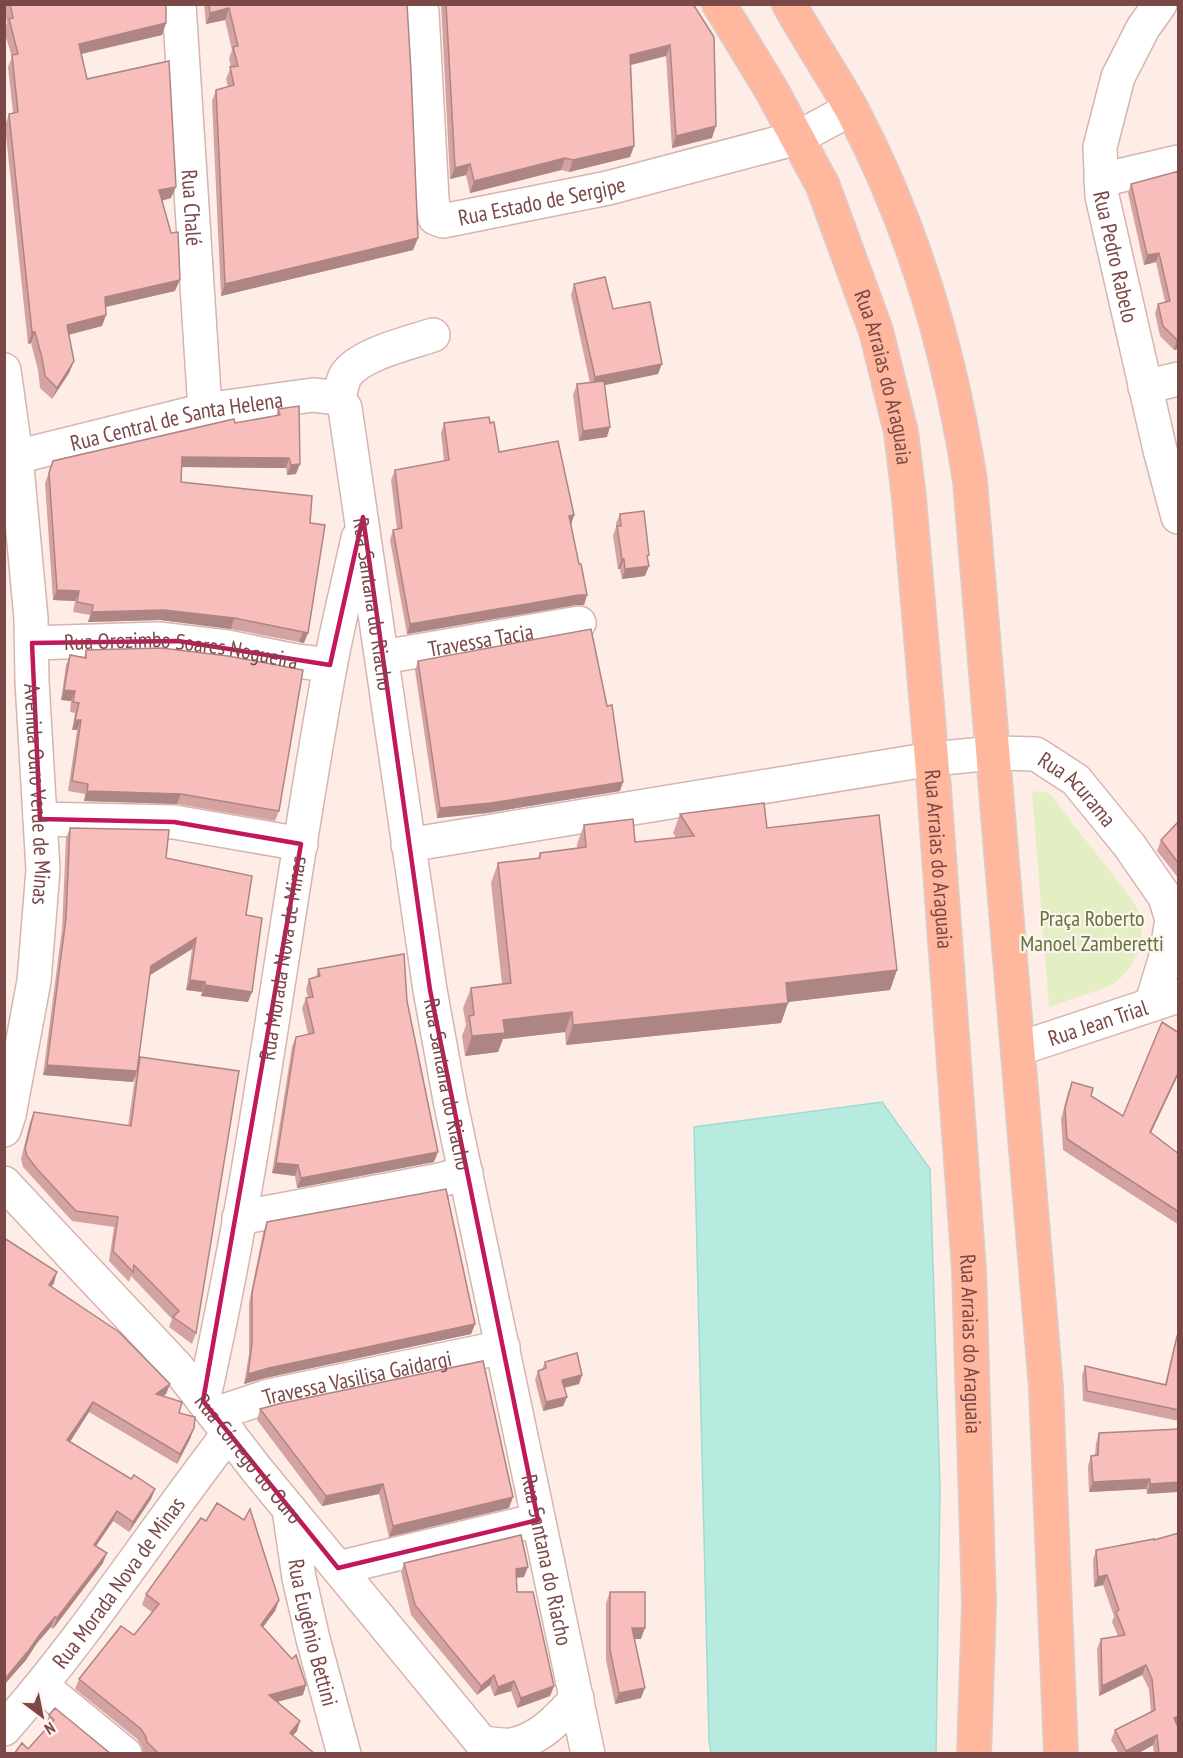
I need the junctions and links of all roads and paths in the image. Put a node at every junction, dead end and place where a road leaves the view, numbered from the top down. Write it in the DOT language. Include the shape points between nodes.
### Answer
graph roads {
  1 [pos="179,4"];
  2 [pos="420,4"];
  3 [pos="719,4"];
  4 [pos="789,4"];
  5 [pos="1160,4"];
  6 [pos="851,108"];
  7 [pos="797,138"];
  8 [pos="1179,162"];
  9 [pos="1101,180"];
  10 [pos="433,334"];
  11 [pos="4,370"];
  12 [pos="1179,379"];
  13 [pos="1145,387"];
  14 [pos="342,403"];
  15 [pos="205,410"];
  16 [pos="10,458"];
  17 [pos="363,517"];
  18 [pos="1179,517"];
  19 [pos="579,623"];
  20 [pos="32,643"];
  21 [pos="383,657"];
  22 [pos="330,665"];
  23 [pos="993,753"];
  24 [pos="932,759"];
  25 [pos="40,819"];
  26 [pos="301,844"];
  27 [pos="408,845"];
  28 [pos="1174,917"];
  29 [pos="1165,1000"];
  30 [pos="1018,1049"];
  31 [pos="4,1130"];
  32 [pos="466,1173"];
  33 [pos="4,1183"];
  34 [pos="239,1218"];
  35 [pos="503,1347"];
  36 [pos="216,1416"];
  37 [pos="289,1509"];
  38 [pos="538,1520"];
  39 [pos="338,1568"];
  40 [pos="42,1686"];
  41 [pos="577,1698"];
  42 [pos="4,1729"];
  43 [pos="487,1748"];
  44 [pos="125,1754"];
  45 [pos="344,1754"];
  46 [pos="588,1754"];
  47 [pos="974,1754"];
  48 [pos="1061,1754"];
  1 -- 15 [label="street, Rua Chalé"];
  2 -- 7 [label="street, Rua Estado de Sergipe" via="432,199 438,220 608,188"];
  3 -- 7 [label="main road, Rua Arraias do Araguaia"];
  4 -- 6 [label="main road"];
  5 -- 9 [label="street, Rua Pedro Rabelo" via="1118,77 1100,147"];
  6 -- 7 [label="street, Rua Estado de Sergipe"];
  6 -- 23 [label="main road" via="892,199 935,316 960,418 970,481"];
  7 -- 24 [label="main road, Rua Arraias do Araguaia" via="823,186 876,331 901,432"];
  8 -- 9 [label="street"];
  9 -- 13 [label="street, Rua Pedro Rabelo"];
  10 -- 14 [label="street" via="371,356 355,366 344,376"];
  11 -- 16 [label="street, Avenida Ouro Verde de Minas"];
  12 -- 13 [label="street"];
  13 -- 18 [label="street, Rua Pedro Rabelo"];
  14 -- 15 [label="street, Rua Central de Santa Helena" via="313,395"];
  14 -- 17 [label="street, Rua Santana do Riacho"];
  15 -- 16 [label="street, Rua Central de Santa Helena"];
  16 -- 20 [label="street, Avenida Ouro Verde de Minas"];
  17 -- 21 [label="street, Rua Santana do Riacho"];
  17 -- 22 [label="street, Rua Morada Nova de Minas"];
  19 -- 21 [label="street, Travessa Tacia"];
  20 -- 22 [label="street, Rua Orozimbo Soares Nogueira" via="158,639"];
  20 -- 25 [label="street, Avenida Ouro Verde de Minas"];
  21 -- 27 [label="street, Rua Santana do Riacho"];
  22 -- 26 [label="street, Rua Morada Nova de Minas"];
  23 -- 24 [label="street, Rua Acurama"];
  23 -- 28 [label="street, Rua Acurama" via="1036,754 1076,780 1139,859"];
  23 -- 30 [label="main road"];
  24 -- 27 [label="street, Rua Acurama"];
  24 -- 47 [label="main road, Rua Arraias do Araguaia" via="969,1270 979,1603"];
  25 -- 26 [label="street" via="174,822"];
  25 -- 31 [label="street, Avenida Ouro Verde de Minas" via="43,870 34,981"];
  26 -- 34 [label="street, Rua Morada Nova de Minas"];
  27 -- 32 [label="street, Rua Santana do Riacho" via="432,1001"];
  28 -- 29 [label="street, Rua Acurama" via="1165,960"];
  29 -- 30 [label="street, Rua Jean Trial"];
  30 -- 48 [label="main road" via="1046,1388"];
  32 -- 34 [label="street"];
  32 -- 35 [label="street, Rua Santana do Riacho"];
  33 -- 36 [label="street, Rua Córrego do Ouro" via="177,1367"];
  34 -- 36 [label="street, Rua Morada Nova de Minas" via="219,1330"];
  35 -- 36 [label="street, Travessa Vasilisa Gaidargi" via="269,1396"];
  35 -- 38 [label="street, Rua Santana do Riacho"];
  36 -- 37 [label="street, Rua Córrego do Ouro"];
  36 -- 40 [label="street, Rua Morada Nova de Minas" via="197,1474"];
  37 -- 39 [label="street, Rua Córrego do Ouro"];
  37 -- 45 [label="street, Rua Eugênio Bettini" via="308,1619"];
  38 -- 39 [label="street"];
  38 -- 41 [label="street, Rua Santana do Riacho"];
  39 -- 43 [label="street, Rua Córrego do Ouro"];
  40 -- 42 [label="street, Rua Morada Nova de Minas"];
  40 -- 44 [label="street"];
  41 -- 43 [label="street, Rua Córrego do Ouro" via="557,1721 535,1737"];
  41 -- 46 [label="street, Rua Santana do Riacho"];
}
